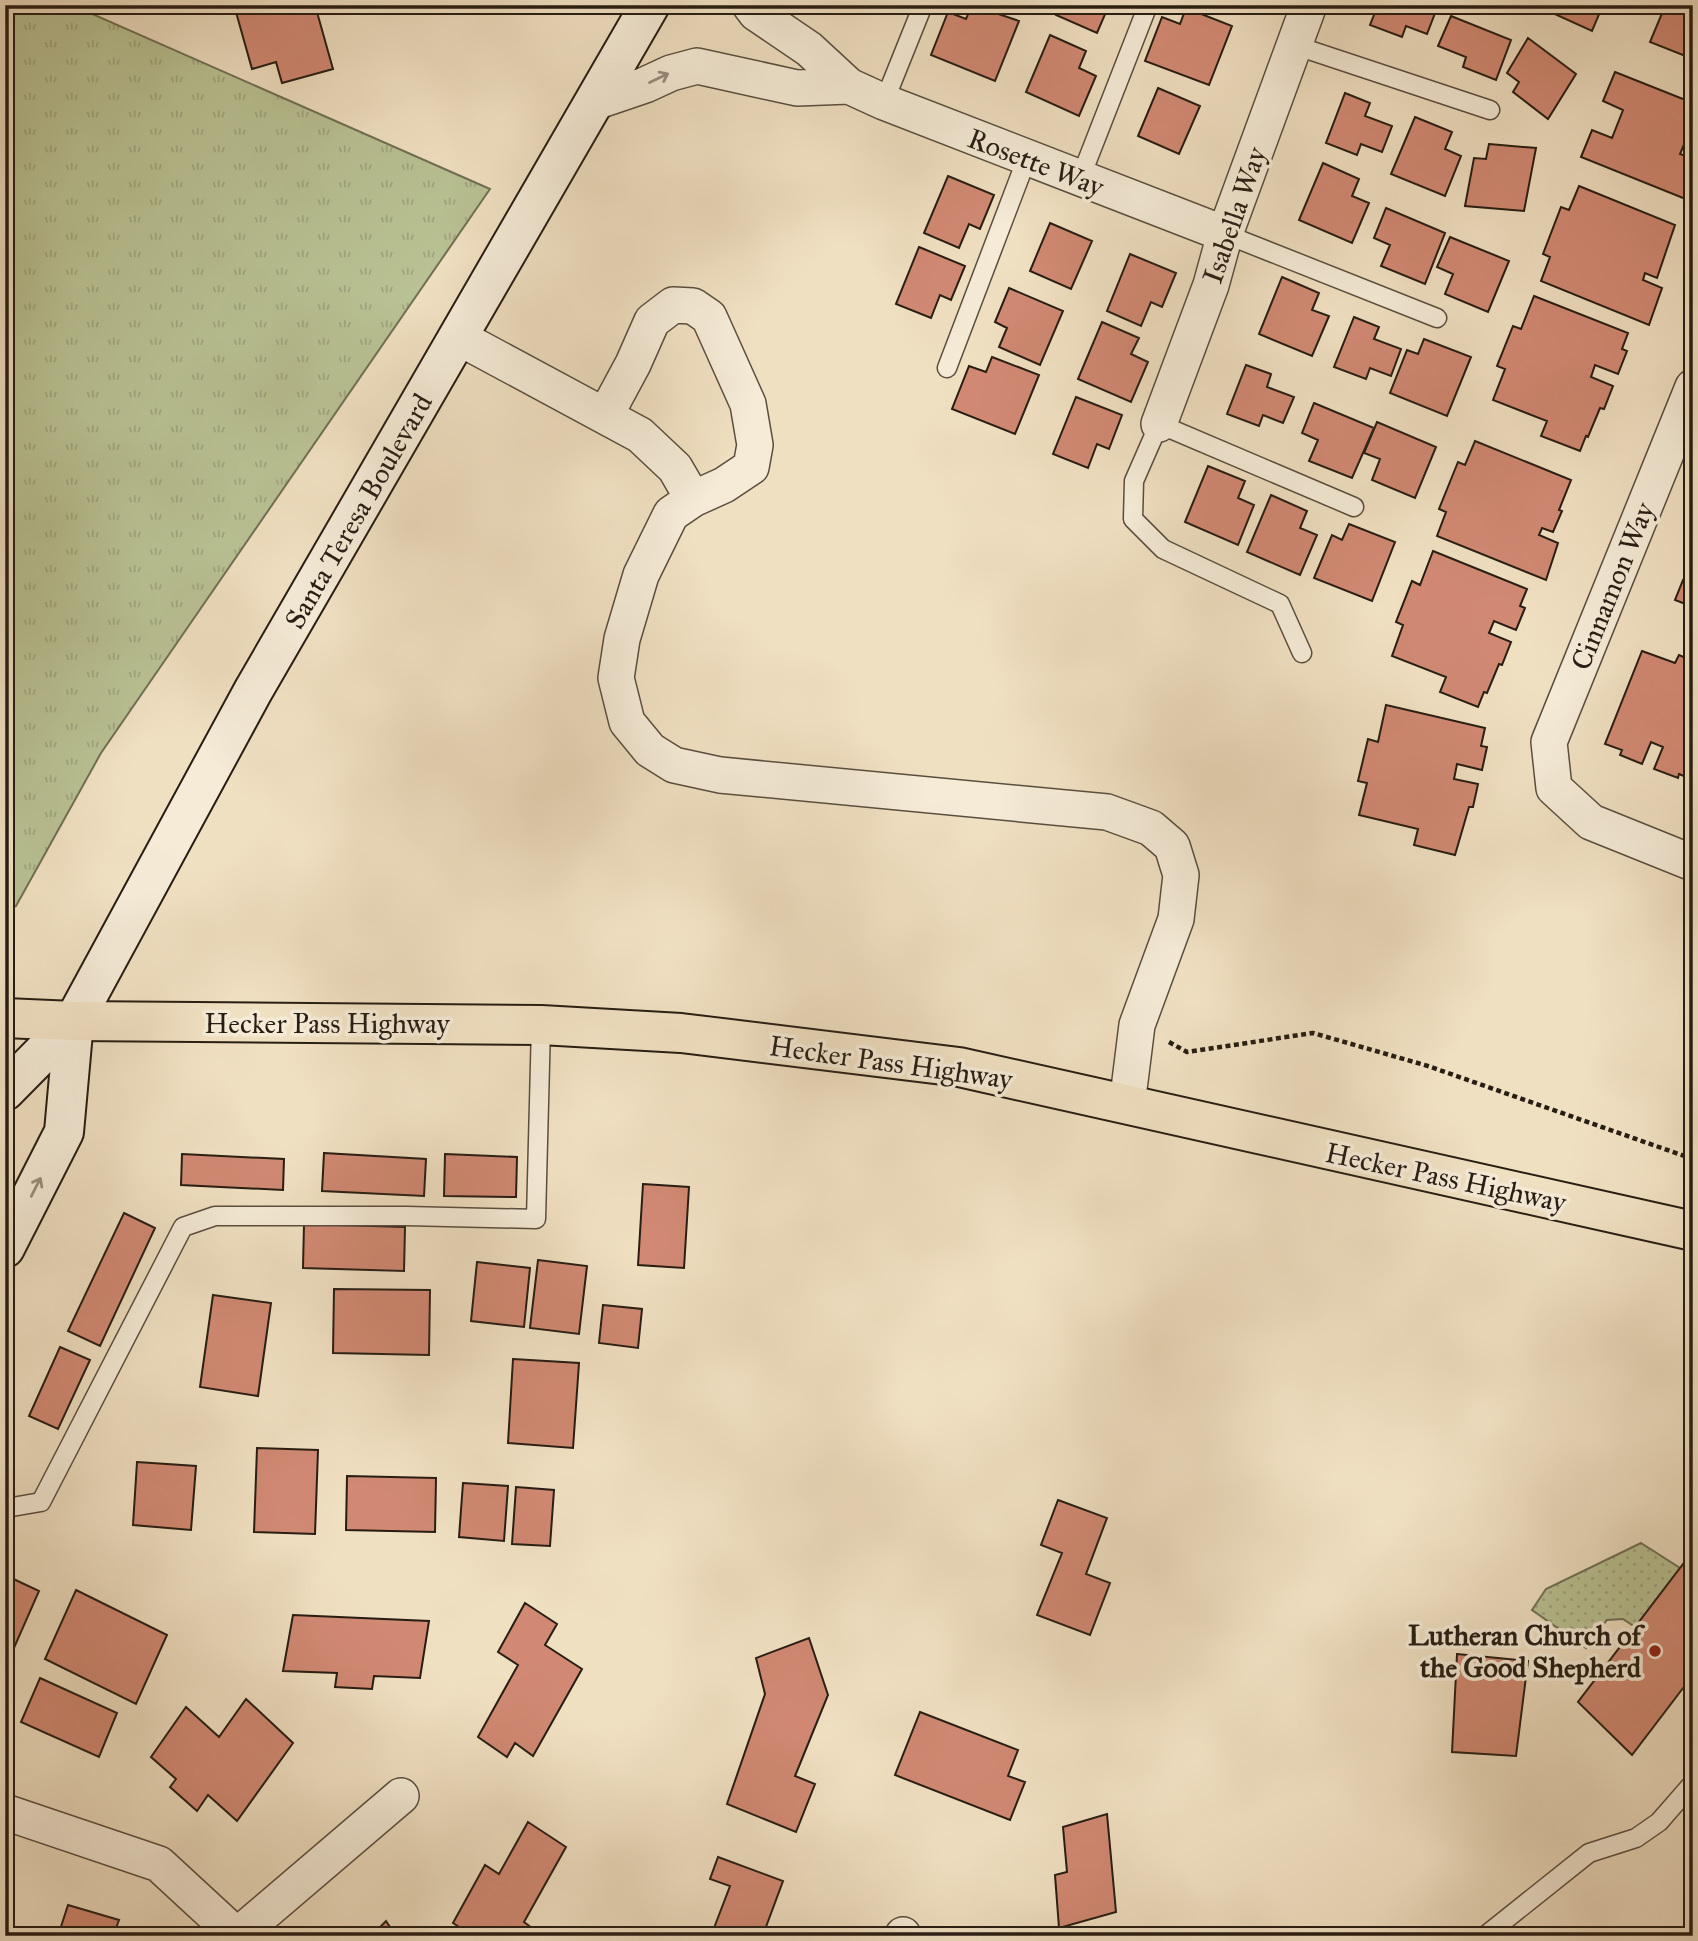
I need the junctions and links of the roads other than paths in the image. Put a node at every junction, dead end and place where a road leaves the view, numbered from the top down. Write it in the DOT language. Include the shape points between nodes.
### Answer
graph roads {
  1 [pos="650,5"];
  2 [pos="750,5"];
  3 [pos="923,5"];
  4 [pos="1148,5"];
  5 [pos="1309,5"];
  6 [pos="1294,45"];
  7 [pos="849,86"];
  8 [pos="595,102"];
  9 [pos="884,102"];
  10 [pos="1490,110"];
  11 [pos="1027,158"];
  12 [pos="1080,179"];
  13 [pos="1225,233"];
  14 [pos="1437,318"];
  15 [pos="458,337"];
  16 [pos="947,368"];
  17 [pos="1693,387"];
  18 [pos="605,416"];
  19 [pos="1159,424"];
  20 [pos="693,499"];
  21 [pos="1354,507"];
  22 [pos="1302,653"];
  23 [pos="1693,863"];
  24 [pos="5,1018"];
  25 [pos="74,1021"];
  26 [pos="541,1025"];
  27 [pos="5,1091"];
  28 [pos="1127,1105"];
  29 [pos="1693,1231"];
  30 [pos="5,1248"];
  31 [pos="5,1506"];
  32 [pos="1693,1783"];
  33 [pos="401,1796"];
  34 [pos="8,1819"];
  35 [pos="237,1936"];
  36 [pos="1485,1936"];
  1 -- 8 [label="main road, Santa Teresa Boulevard"];
  2 -- 7 [label="street, Rosette Way"];
  3 -- 9 [label="lane"];
  4 -- 12 [label="lane"];
  5 -- 6 [label="street, Isabella Way"];
  6 -- 10 [label="lane"];
  6 -- 13 [label="street, Isabella Way"];
  8 -- 7 [label="street, Rosette Way, one-way" via="697,66 797,88"];
  7 -- 9 [label="street, Rosette Way"];
  8 -- 15 [label="main road, Santa Teresa Boulevard"];
  9 -- 11 [label="street, Rosette Way"];
  11 -- 12 [label="street, Rosette Way"];
  11 -- 16 [label="lane"];
  12 -- 13 [label="street, Rosette Way"];
  13 -- 14 [label="lane"];
  13 -- 19 [label="street, Isabella Way" via="1211,285"];
  15 -- 18 [label="street"];
  15 -- 25 [label="main road, Santa Teresa Boulevard" via="253,691"];
  17 -- 23 [label="street, Cinnamon Way" via="1549,742 1554,788 1591,822"];
  18 -- 20 [label="street" via="640,435 676,468"];
  18 -- 20 [label="street" via="652,321 673,305 693,306 709,317 748,404 755,445 751,467"];
  19 -- 21 [label="lane"];
  19 -- 22 [label="lane" via="1135,481 1133,519 1163,549 1280,604"];
  20 -- 28 [label="street" via="671,514 641,575 622,639 616,677 626,722 650,750 674,765 720,775 1107,812 1151,828 1172,846 1181,875 1176,919 1137,1025"];
  24 -- 25 [label="main road, Hecker Pass Highway"];
  25 -- 26 [label="main road, Hecker Pass Highway"];
  25 -- 27 [label="main road, Santa Teresa Boulevard"];
  30 -- 25 [label="main road, Santa Teresa Boulevard, one-way" via="64,1132"];
  26 -- 28 [label="main road, Hecker Pass Highway" via="681,1033 959,1067"];
  26 -- 31 [label="lane" via="536,1219 215,1216 183,1227 41,1502"];
  28 -- 29 [label="main road, Hecker Pass Highway"];
  32 -- 36 [label="lane" via="1659,1822 1636,1838 1589,1853"];
  33 -- 35 [label="street"];
  34 -- 35 [label="street" via="159,1864"];
}
